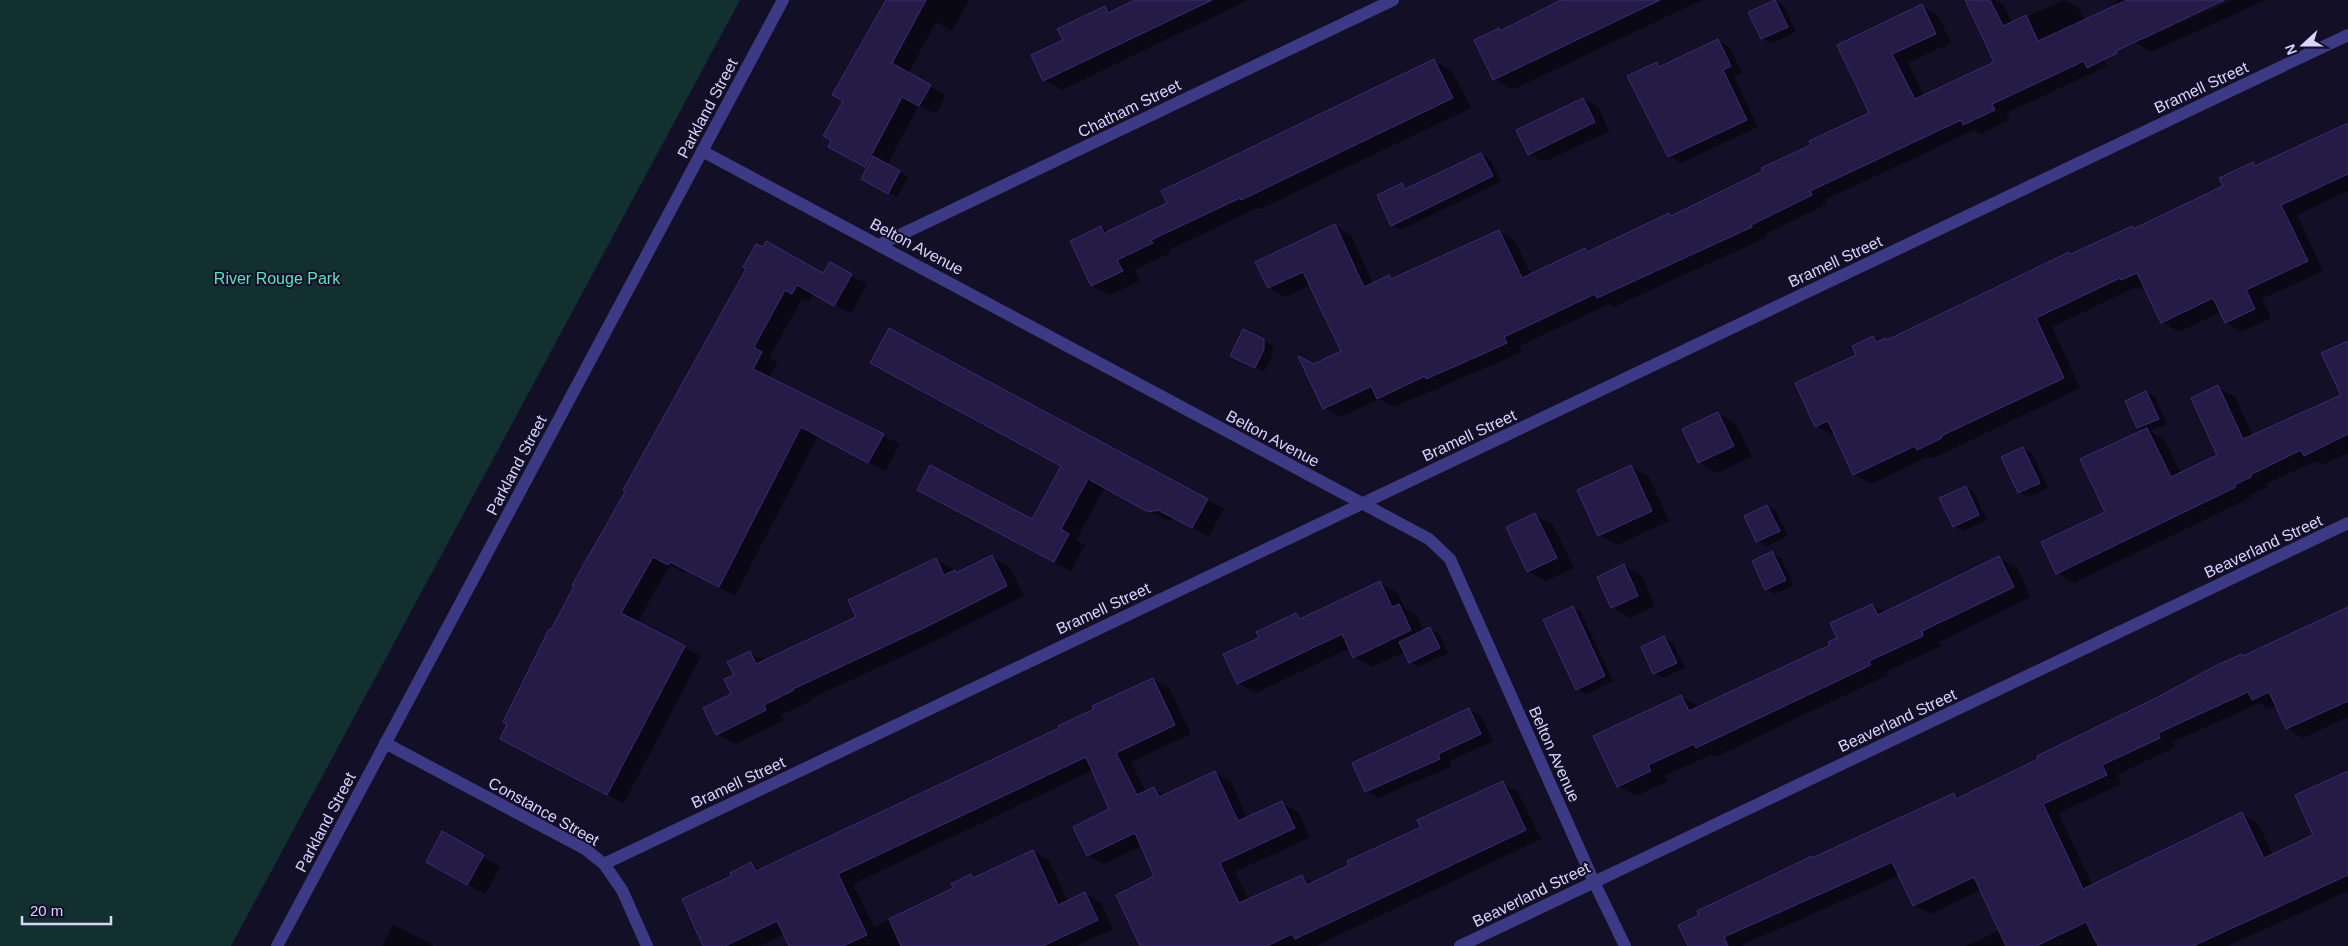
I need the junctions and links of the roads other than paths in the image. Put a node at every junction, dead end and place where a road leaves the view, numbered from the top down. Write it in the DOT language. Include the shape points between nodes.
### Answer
graph roads {
  1 [pos="783,0"];
  2 [pos="1393,0"];
  3 [pos="2348,35"];
  4 [pos="702,151"];
  5 [pos="880,245"];
  6 [pos="1362,504"];
  7 [pos="2348,523"];
  8 [pos="385,743"];
  9 [pos="604,864"];
  10 [pos="1594,882"];
  11 [pos="277,946"];
  12 [pos="647,946"];
  13 [pos="1460,946"];
  14 [pos="1625,946"];
  1 -- 4 [label="street, Parkland Street"];
  2 -- 5 [label="street, Chatham Street"];
  3 -- 6 [label="street, Bramell Street"];
  4 -- 5 [label="street, Belton Avenue"];
  4 -- 8 [label="street, Parkland Street"];
  5 -- 6 [label="street, Belton Avenue"];
  6 -- 9 [label="street, Bramell Street"];
  6 -- 10 [label="street, Belton Avenue" via="1429,539 1450,559"];
  7 -- 10 [label="street, Beaverland Street"];
  8 -- 9 [label="street, Constance Street" via="585,849"];
  8 -- 11 [label="street, Parkland Street"];
  9 -- 12 [label="street, Constance Street" via="622,890"];
  10 -- 13 [label="street, Beaverland Street"];
  10 -- 14 [label="street, Belton Avenue"];
}
